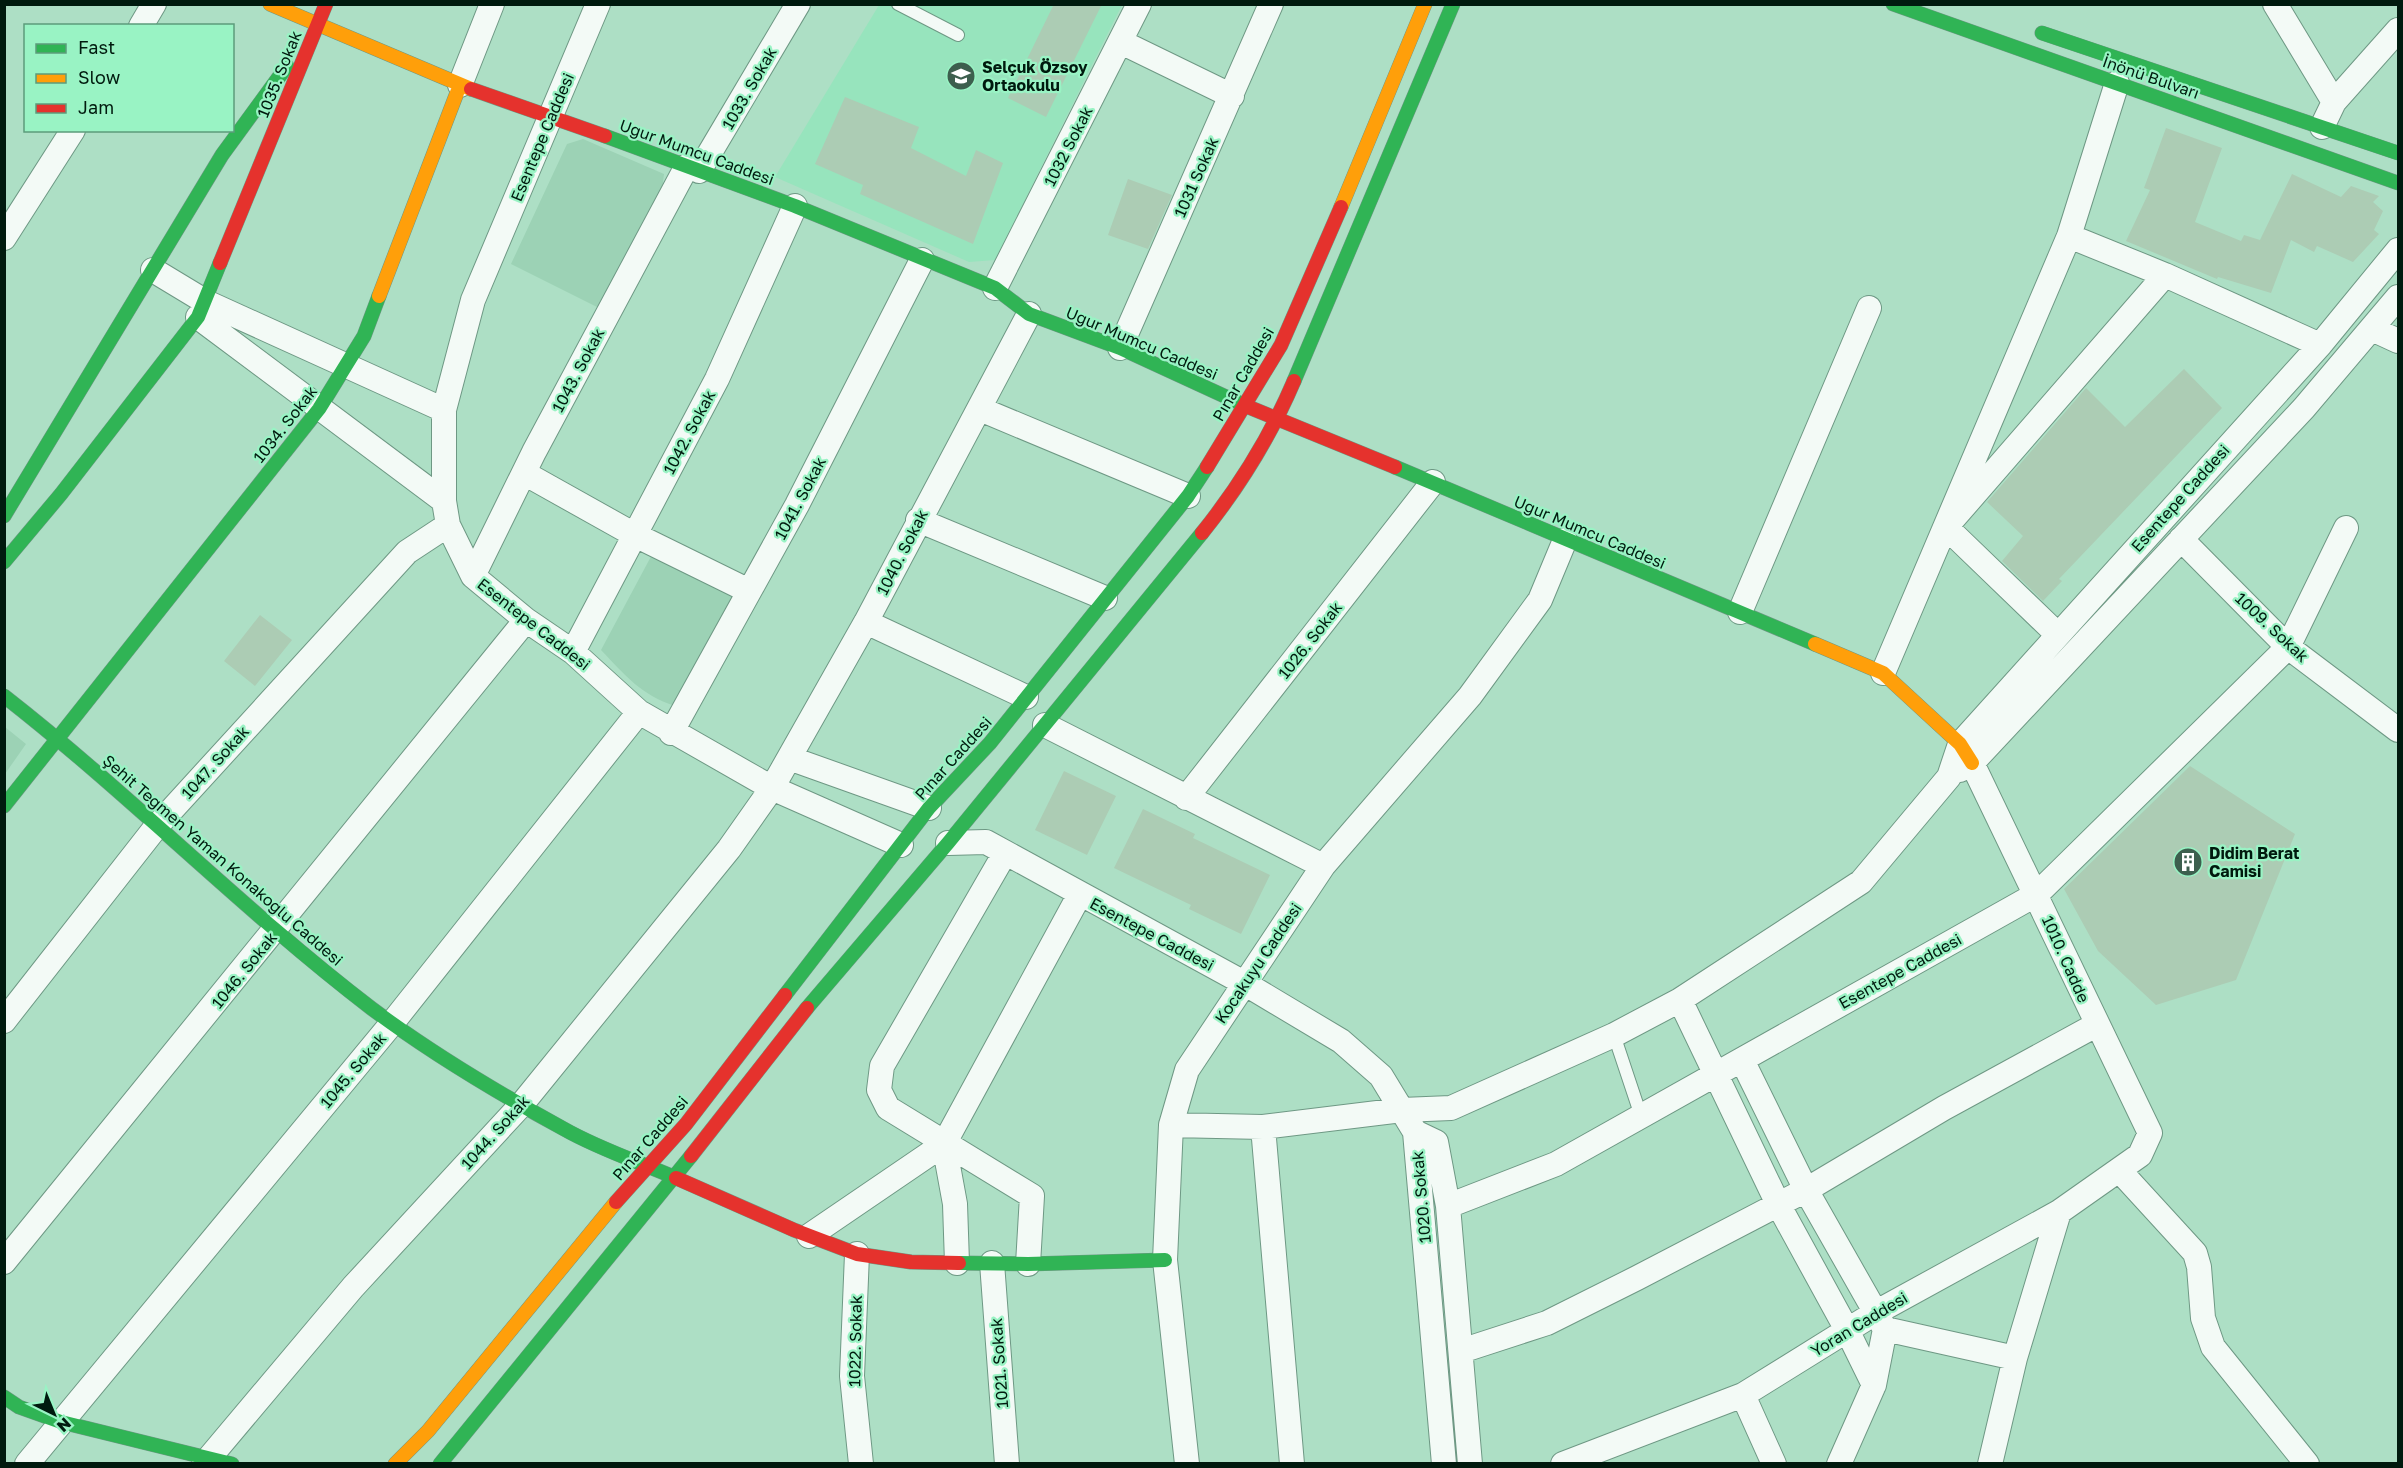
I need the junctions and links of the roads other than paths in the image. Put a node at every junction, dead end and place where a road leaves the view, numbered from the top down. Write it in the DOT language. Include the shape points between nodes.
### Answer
graph roads {
  1 [pos="154,4"];
  2 [pos="270,4"];
  3 [pos="326,4"];
  4 [pos="492,4"];
  5 [pos="598,4"];
  6 [pos="798,4"];
  7 [pos="898,4"];
  8 [pos="1139,4"];
  9 [pos="1271,4"];
  10 [pos="1425,4"];
  11 [pos="1452,4"];
  12 [pos="1893,4"];
  13 [pos="2275,4"];
  14 [pos="142,24"];
  15 [pos="316,26"];
  16 [pos="2027,28"];
  17 [pos="2398,30"];
  18 [pos="958,35"];
  19 [pos="1121,42"];
  20 [pos="2117,83"];
  21 [pos="460,85"];
  22 [pos="1232,96"];
  23 [pos="2334,102"];
  24 [pos="552,116"];
  25 [pos="2322,128"];
  26 [pos="72,132"];
  27 [pos="2398,153"];
  28 [pos="693,169"];
  29 [pos="2398,183"];
  30 [pos="795,206"];
  31 [pos="2069,236"];
  32 [pos="4,238"];
  33 [pos="2398,250"];
  34 [pos="922,260"];
  35 [pos="153,270"];
  36 [pos="2165,275"];
  37 [pos="995,288"];
  38 [pos="2398,297"];
  39 [pos="1869,308"];
  40 [pos="202,310"];
  41 [pos="1029,314"];
  42 [pos="2372,329"];
  43 [pos="2398,340"];
  44 [pos="2320,345"];
  45 [pos="1120,348"];
  46 [pos="346,367"];
  47 [pos="1247,405"];
  48 [pos="319,409"];
  49 [pos="980,409"];
  50 [pos="444,410"];
  51 [pos="1277,420"];
  52 [pos="524,473"];
  53 [pos="1433,482"];
  54 [pos="1188,496"];
  55 [pos="444,501"];
  56 [pos="4,516"];
  57 [pos="918,520"];
  58 [pos="448,525"];
  59 [pos="1946,527"];
  60 [pos="2346,528"];
  61 [pos="633,534"];
  62 [pos="2181,539"];
  63 [pos="1564,540"];
  64 [pos="4,562"];
  65 [pos="473,576"];
  66 [pos="749,591"];
  67 [pos="1105,598"];
  68 [pos="1740,612"];
  69 [pos="526,620"];
  70 [pos="866,622"];
  71 [pos="2057,634"];
  72 [pos="2288,647"];
  73 [pos="573,652"];
  74 [pos="1883,673"];
  75 [pos="4,696"];
  76 [pos="1026,697"];
  77 [pos="639,712"];
  78 [pos="1045,725"];
  79 [pos="2398,730"];
  80 [pos="671,733"];
  81 [pos="59,739"];
  82 [pos="1966,753"];
  83 [pos="789,758"];
  84 [pos="772,788"];
  85 [pos="1186,798"];
  86 [pos="4,806"];
  87 [pos="929,808"];
  88 [pos="156,827"];
  89 [pos="948,843"];
  90 [pos="901,845"];
  91 [pos="1005,853"];
  92 [pos="1323,866"];
  93 [pos="1080,894"];
  94 [pos="2037,894"];
  95 [pos="275,931"];
  96 [pos="1244,983"];
  97 [pos="1680,1000"];
  98 [pos="4,1021"];
  99 [pos="393,1022"];
  100 [pos="2096,1025"];
  101 [pos="1614,1035"];
  102 [pos="1742,1059"];
  103 [pos="1715,1074"];
  104 [pos="522,1104"];
  105 [pos="1402,1110"];
  106 [pos="1641,1116"];
  107 [pos="1171,1125"];
  108 [pos="1263,1127"];
  109 [pos="1415,1132"];
  110 [pos="944,1144"];
  111 [pos="2140,1155"];
  112 [pos="646,1166"];
  113 [pos="2119,1170"];
  114 [pos="674,1178"];
  115 [pos="1806,1190"];
  116 [pos="1778,1204"];
  117 [pos="1448,1206"];
  118 [pos="2059,1212"];
  119 [pos="809,1236"];
  120 [pos="857,1254"];
  121 [pos="1165,1260"];
  122 [pos="4,1262"];
  123 [pos="957,1263"];
  124 [pos="992,1263"];
  125 [pos="1028,1264"];
  126 [pos="1880,1321"];
  127 [pos="1847,1330"];
  128 [pos="1461,1351"];
  129 [pos="2015,1358"];
  130 [pos="1874,1385"];
  131 [pos="1743,1395"];
  132 [pos="4,1397"];
  133 [pos="61,1422"];
  134 [pos="206,1461"];
  135 [pos="27,1464"];
  136 [pos="232,1464"];
  137 [pos="395,1464"];
  138 [pos="440,1464"];
  139 [pos="861,1464"];
  140 [pos="1007,1464"];
  141 [pos="1187,1464"];
  142 [pos="1292,1464"];
  143 [pos="1444,1464"];
  144 [pos="1470,1464"];
  145 [pos="1563,1464"];
  146 [pos="1774,1464"];
  147 [pos="1839,1464"];
  148 [pos="1990,1464"];
  149 [pos="2307,1464"];
  1 -- 14 [label="street"];
  2 -- 15 [label="street, Uğur Mumcu Caddesi"];
  3 -- 15 [label="street"];
  4 -- 21 [label="street"];
  5 -- 24 [label="street, Esentepe Caddesi"];
  6 -- 28 [label="street, 1033. Sokak"];
  7 -- 18 [label="lane"];
  8 -- 19 [label="street, 1032 Sokak"];
  9 -- 22 [label="street, 1031 Sokak"];
  10 -- 47 [label="street, Pınar Caddesi" via="1281,345"];
  11 -- 51 [label="street"];
  12 -- 20 [label="street, İnönü Bulvarı"];
  13 -- 23 [label="street"];
  15 -- 21 [label="street, Uğur Mumcu Caddesi"];
  15 -- 35 [label="street, 1035. Sokak" via="222,155"];
  15 -- 40 [label="street, 1035. Sokak"];
  16 -- 25 [label="street, İnönü Bulvarı"];
  17 -- 23 [label="street"];
  19 -- 22 [label="street"];
  19 -- 37 [label="street, 1032 Sokak"];
  20 -- 29 [label="street, İnönü Bulvarı"];
  20 -- 31 [label="street"];
  21 -- 24 [label="street, Uğur Mumcu Caddesi"];
  21 -- 46 [label="street, 1034. Sokak" via="364,336"];
  22 -- 45 [label="street, 1031 Sokak"];
  23 -- 25 [label="street"];
  24 -- 28 [label="street, Uğur Mumcu Caddesi"];
  24 -- 50 [label="street, Esentepe Caddesi" via="473,300"];
  25 -- 27 [label="street, İnönü Bulvarı"];
  26 -- 32 [label="street"];
  28 -- 30 [label="street, Uğur Mumcu Caddesi"];
  28 -- 52 [label="street, 1043. Sokak"];
  30 -- 34 [label="street, Uğur Mumcu Caddesi"];
  30 -- 61 [label="street, 1042. Sokak" via="717,379"];
  31 -- 36 [label="street"];
  31 -- 59 [label="street"];
  33 -- 44 [label="street, Esentepe Caddesi"];
  34 -- 37 [label="street, Uğur Mumcu Caddesi"];
  34 -- 66 [label="street, 1041. Sokak"];
  35 -- 40 [label="street"];
  35 -- 56 [label="street, 1035. Sokak"];
  36 -- 44 [label="street"];
  36 -- 59 [label="street"];
  37 -- 41 [label="street, Uğur Mumcu Caddesi"];
  38 -- 42 [label="street, Esentepe Caddesi"];
  39 -- 68 [label="street"];
  40 -- 46 [label="street"];
  40 -- 48 [label="street"];
  40 -- 64 [label="street, 1035. Sokak" via="62,494"];
  41 -- 45 [label="street, Uğur Mumcu Caddesi"];
  41 -- 49 [label="street, 1040. Sokak"];
  42 -- 43 [label="street"];
  42 -- 62 [label="street, Esentepe Caddesi"];
  44 -- 71 [label="street, Esentepe Caddesi"];
  45 -- 47 [label="street, Uğur Mumcu Caddesi"];
  46 -- 48 [label="street, 1034. Sokak"];
  46 -- 50 [label="street"];
  47 -- 51 [label="street, Uğur Mumcu Caddesi"];
  47 -- 54 [label="street, Pınar Caddesi"];
  48 -- 55 [label="street"];
  48 -- 81 [label="street, 1034. Sokak"];
  49 -- 54 [label="street"];
  49 -- 57 [label="street, 1040. Sokak"];
  50 -- 55 [label="street, Esentepe Caddesi"];
  51 -- 53 [label="street, Uğur Mumcu Caddesi"];
  51 -- 78 [label="street" via="1220,511"];
  52 -- 61 [label="street"];
  52 -- 65 [label="street, 1043. Sokak"];
  53 -- 63 [label="street, Uğur Mumcu Caddesi"];
  53 -- 85 [label="street, 1026. Sokak"];
  54 -- 67 [label="street, Pınar Caddesi"];
  55 -- 58 [label="street, Esentepe Caddesi"];
  57 -- 67 [label="street"];
  57 -- 70 [label="street, 1040. Sokak"];
  58 -- 65 [label="street, Esentepe Caddesi"];
  58 -- 88 [label="street, 1047. Sokak" via="407,552"];
  59 -- 71 [label="street"];
  59 -- 74 [label="street"];
  60 -- 72 [label="street, Esentepe Caddesi"];
  61 -- 66 [label="street"];
  61 -- 73 [label="street, 1042. Sokak"];
  62 -- 72 [label="street, 1009. Sokak"];
  62 -- 82 [label="street, Esentepe Caddesi"];
  63 -- 68 [label="street, Uğur Mumcu Caddesi"];
  63 -- 92 [label="street, Kocakuyu Caddesi" via="1540,600 1470,696"];
  65 -- 69 [label="street, Esentepe Caddesi"];
  66 -- 80 [label="street, 1041. Sokak"];
  67 -- 76 [label="street, Pınar Caddesi"];
  68 -- 74 [label="street, Uğur Mumcu Caddesi"];
  69 -- 73 [label="street, Esentepe Caddesi"];
  69 -- 95 [label="street, 1046. Sokak"];
  70 -- 76 [label="street"];
  70 -- 83 [label="street, 1040. Sokak"];
  71 -- 82 [label="street, Esentepe Caddesi"];
  72 -- 79 [label="street, 1009. Sokak"];
  72 -- 94 [label="street, Esentepe Caddesi"];
  73 -- 77 [label="street, Esentepe Caddesi"];
  74 -- 82 [label="street, Uğur Mumcu Caddesi"];
  75 -- 81 [label="street, Şehit Teğmen Yaman Konakoğlu Caddesi"];
  76 -- 87 [label="street, Pınar Caddesi" via="990,743"];
  77 -- 80 [label="street, Esentepe Caddesi"];
  77 -- 99 [label="street, 1045. Sokak"];
  78 -- 85 [label="street"];
  78 -- 89 [label="street"];
  80 -- 84 [label="street, Esentepe Caddesi"];
  81 -- 86 [label="street, 1034. Sokak"];
  81 -- 88 [label="street, Şehit Teğmen Yaman Konakoğlu Caddesi"];
  82 -- 94 [label="street, 1010. Cadde"];
  82 -- 97 [label="street" via="1861,882"];
  83 -- 84 [label="street, 1040. Sokak"];
  83 -- 87 [label="street"];
  84 -- 90 [label="street, Esentepe Caddesi"];
  84 -- 104 [label="street, 1044. Sokak" via="729,849"];
  85 -- 92 [label="street"];
  87 -- 89 [label="street"];
  87 -- 90 [label="street, Pınar Caddesi"];
  88 -- 95 [label="street, Şehit Teğmen Yaman Konakoğlu Caddesi"];
  88 -- 98 [label="street, 1047. Sokak"];
  89 -- 90 [label="street"];
  89 -- 91 [label="street, Esentepe Caddesi" via="986,842"];
  89 -- 114 [label="street" via="813,1000"];
  90 -- 112 [label="street, Pınar Caddesi" via="686,1124"];
  91 -- 93 [label="street, Esentepe Caddesi"];
  91 -- 110 [label="street" via="882,1066 879,1090 888,1108"];
  92 -- 96 [label="street, Kocakuyu Caddesi"];
  93 -- 96 [label="street, Esentepe Caddesi"];
  93 -- 110 [label="street"];
  94 -- 100 [label="street, 1010. Cadde"];
  94 -- 102 [label="street, Esentepe Caddesi"];
  95 -- 99 [label="street, Şehit Teğmen Yaman Konakoğlu Caddesi"];
  95 -- 122 [label="street, 1046. Sokak"];
  96 -- 105 [label="street, Esentepe Caddesi" via="1341,1041 1381,1076"];
  96 -- 107 [label="street, Kocakuyu Caddesi" via="1186,1070"];
  97 -- 101 [label="street"];
  97 -- 103 [label="street"];
  99 -- 104 [label="street, Şehit Teğmen Yaman Konakoğlu Caddesi"];
  99 -- 133 [label="street, 1045. Sokak"];
  100 -- 111 [label="street, 1010. Cadde" via="2150,1133"];
  100 -- 115 [label="street" via="1944,1108"];
  101 -- 105 [label="street" via="1451,1108"];
  101 -- 106 [label="lane"];
  102 -- 103 [label="street, Esentepe Caddesi"];
  102 -- 115 [label="street"];
  103 -- 106 [label="street, Esentepe Caddesi"];
  103 -- 116 [label="street"];
  104 -- 112 [label="street, Şehit Teğmen Yaman Konakoğlu Caddesi" via="565,1130"];
  104 -- 134 [label="street, 1044. Sokak" via="352,1287"];
  105 -- 108 [label="street"];
  105 -- 109 [label="street, Esentepe Caddesi"];
  106 -- 117 [label="street, Esentepe Caddesi" via="1556,1164"];
  107 -- 108 [label="street"];
  107 -- 121 [label="street, Kocakuyu Caddesi"];
  108 -- 142 [label="street"];
  109 -- 117 [label="street, 1020. Sokak" via="1436,1142"];
  109 -- 143 [label="street, 1020. Sokak"];
  110 -- 119 [label="street"];
  110 -- 123 [label="street" via="956,1204"];
  110 -- 125 [label="street" via="1032,1196"];
  111 -- 113 [label="street, Yoran Caddesi"];
  112 -- 114 [label="street, Şehit Teğmen Yaman Konakoğlu Caddesi"];
  112 -- 137 [label="street, Pınar Caddesi" via="493,1354"];
  113 -- 118 [label="street, Yoran Caddesi"];
  113 -- 149 [label="street" via="2195,1252 2203,1318 2212,1347"];
  114 -- 119 [label="street, Şehit Teğmen Yaman Konakoğlu Caddesi"];
  114 -- 138 [label="street"];
  115 -- 116 [label="street"];
  115 -- 126 [label="street"];
  116 -- 127 [label="street"];
  116 -- 128 [label="street" via="1547,1323"];
  117 -- 128 [label="street, 1020. Sokak"];
  118 -- 126 [label="street, Yoran Caddesi"];
  118 -- 129 [label="street"];
  119 -- 120 [label="street, Şehit Teğmen Yaman Konakoğlu Caddesi"];
  120 -- 123 [label="street, Şehit Teğmen Yaman Konakoğlu Caddesi" via="911,1262"];
  120 -- 139 [label="street, 1022. Sokak" via="852,1376"];
  121 -- 125 [label="street, Şehit Teğmen Yaman Konakoğlu Caddesi"];
  121 -- 141 [label="street, Kocakuyu Caddesi"];
  123 -- 124 [label="street, Şehit Teğmen Yaman Konakoğlu Caddesi"];
  124 -- 125 [label="street, Şehit Teğmen Yaman Konakoğlu Caddesi"];
  124 -- 140 [label="street, 1021. Sokak"];
  126 -- 127 [label="street, Yoran Caddesi"];
  126 -- 129 [label="street"];
  126 -- 130 [label="street"];
  127 -- 130 [label="street"];
  127 -- 131 [label="street, Yoran Caddesi"];
  128 -- 144 [label="street, 1020. Sokak"];
  129 -- 148 [label="street"];
  130 -- 147 [label="street"];
  131 -- 145 [label="street, Yoran Caddesi"];
  131 -- 146 [label="street"];
  132 -- 133 [label="street" via="19,1407"];
  133 -- 134 [label="street"];
  133 -- 135 [label="street, 1045. Sokak"];
  134 -- 136 [label="street"];
}
